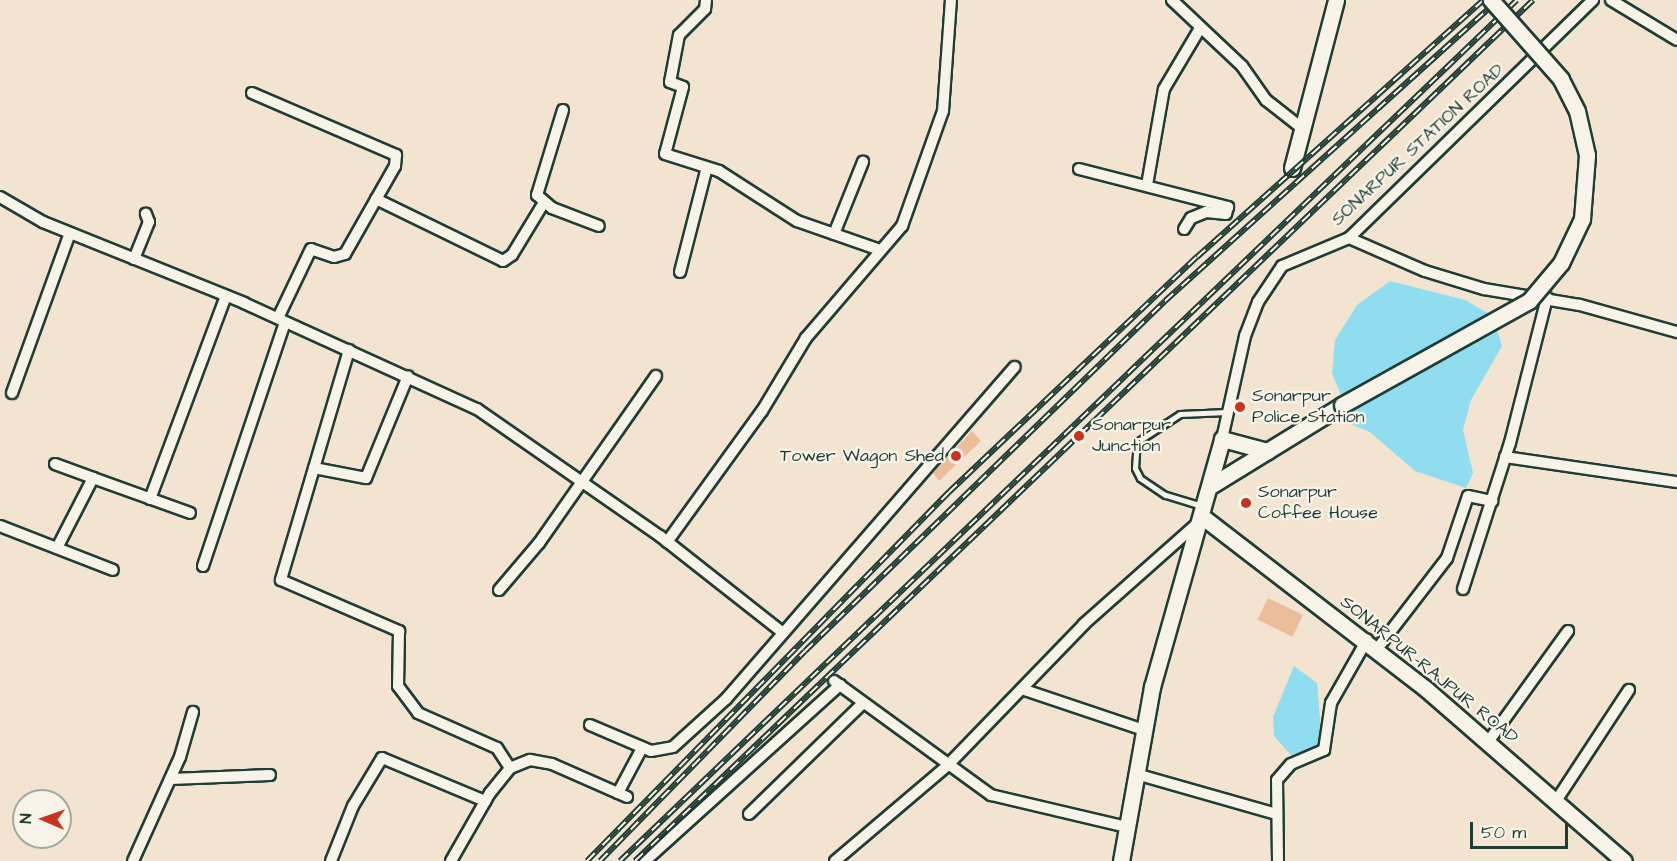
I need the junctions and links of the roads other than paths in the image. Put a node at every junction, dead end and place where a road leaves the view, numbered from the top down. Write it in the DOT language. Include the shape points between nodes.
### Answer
graph roads {
  1 [pos="706,0"];
  2 [pos="951,0"];
  3 [pos="1336,0"];
  4 [pos="1491,0"];
  5 [pos="1593,0"];
  6 [pos="1611,0"];
  7 [pos="1177,2"];
  8 [pos="1198,30"];
  9 [pos="1677,40"];
  10 [pos="252,93"];
  11 [pos="563,110"];
  12 [pos="1303,129"];
  13 [pos="862,162"];
  14 [pos="707,167"];
  15 [pos="1292,168"];
  16 [pos="1079,169"];
  17 [pos="1147,185"];
  18 [pos="0,198"];
  19 [pos="376,199"];
  20 [pos="543,204"];
  21 [pos="146,214"];
  22 [pos="598,226"];
  23 [pos="1184,229"];
  24 [pos="70,233"];
  25 [pos="834,234"];
  26 [pos="1348,238"];
  27 [pos="880,250"];
  28 [pos="134,259"];
  29 [pos="680,272"];
  30 [pos="226,296"];
  31 [pos="1546,298"];
  32 [pos="281,320"];
  33 [pos="1677,332"];
  34 [pos="350,350"];
  35 [pos="1015,367"];
  36 [pos="408,376"];
  37 [pos="656,376"];
  38 [pos="12,393"];
  39 [pos="1228,412"];
  40 [pos="1222,439"];
  41 [pos="1267,451"];
  42 [pos="1505,458"];
  43 [pos="55,464"];
  44 [pos="314,468"];
  45 [pos="93,478"];
  46 [pos="581,480"];
  47 [pos="1677,482"];
  48 [pos="1212,485"];
  49 [pos="150,499"];
  50 [pos="1492,501"];
  51 [pos="190,513"];
  52 [pos="1205,513"];
  53 [pos="0,526"];
  54 [pos="667,542"];
  55 [pos="57,548"];
  56 [pos="203,566"];
  57 [pos="113,570"];
  58 [pos="1462,589"];
  59 [pos="500,590"];
  60 [pos="1568,631"];
  61 [pos="782,632"];
  62 [pos="1372,644"];
  63 [pos="1022,688"];
  64 [pos="1629,690"];
  65 [pos="863,703"];
  66 [pos="193,712"];
  67 [pos="590,726"];
  68 [pos="1144,730"];
  69 [pos="1488,742"];
  70 [pos="642,748"];
  71 [pos="948,765"];
  72 [pos="510,768"];
  73 [pos="1136,774"];
  74 [pos="270,775"];
  75 [pos="171,778"];
  76 [pos="485,801"];
  77 [pos="1556,801"];
  78 [pos="1273,813"];
  79 [pos="749,814"];
  80 [pos="1126,827"];
  81 [pos="133,861"];
  82 [pos="331,861"];
  83 [pos="451,861"];
  84 [pos="645,861"];
  85 [pos="835,861"];
  86 [pos="1121,861"];
  87 [pos="1278,861"];
  88 [pos="1624,861"];
  1 -- 14 [label="street" via="705,9 679,35 670,82 683,87 665,154"];
  2 -- 27 [label="street" via="943,111 915,200 902,226"];
  3 -- 12 [label="main road"];
  4 -- 41 [label="main road, bridge" via="1561,80 1576,111 1587,176 1573,241 1547,282 1510,315 1342,405"];
  5 -- 26 [label="street, SONARPUR STATION ROAD"];
  6 -- 9 [label="street"];
  7 -- 8 [label="street"];
  8 -- 12 [label="street" via="1242,66 1284,118"];
  8 -- 17 [label="street" via="1164,89"];
  10 -- 19 [label="street" via="396,155 395,166"];
  11 -- 20 [label="street" via="538,186"];
  12 -- 15 [label="main road"];
  13 -- 25 [label="street"];
  14 -- 25 [label="street" via="736,179 797,221"];
  14 -- 29 [label="street"];
  16 -- 17 [label="street"];
  17 -- 23 [label="street" via="1228,207 1226,214 1206,212 1191,218"];
  18 -- 24 [label="street"];
  19 -- 20 [label="street" via="503,261 512,255"];
  19 -- 32 [label="street" via="345,254 334,257 316,249 308,253"];
  20 -- 22 [label="street"];
  21 -- 28 [label="street" via="149,222"];
  24 -- 28 [label="street"];
  24 -- 38 [label="street"];
  25 -- 27 [label="street"];
  26 -- 31 [label="street" via="1435,274"];
  26 -- 39 [label="street, SONARPUR STATION ROAD" via="1290,258 1272,280 1245,336"];
  27 -- 54 [label="street" via="806,338 762,411"];
  28 -- 30 [label="street"];
  30 -- 32 [label="street"];
  30 -- 49 [label="street"];
  31 -- 33 [label="street"];
  31 -- 42 [label="street"];
  32 -- 34 [label="street"];
  32 -- 56 [label="street"];
  34 -- 36 [label="street"];
  34 -- 44 [label="street"];
  35 -- 61 [label="street"];
  36 -- 44 [label="street" via="366,478"];
  36 -- 46 [label="street" via="510,428"];
  37 -- 46 [label="street"];
  39 -- 40 [label="street, SONARPUR STATION ROAD"];
  39 -- 52 [label="lane" via="1209,408 1180,414 1137,442 1135,468 1140,478 1165,495"];
  40 -- 41 [label="main road"];
  40 -- 48 [label="main road"];
  41 -- 48 [label="main road"];
  42 -- 47 [label="street"];
  42 -- 50 [label="street"];
  43 -- 45 [label="street"];
  44 -- 72 [label="street" via="281,580 399,631 399,686 418,713 497,748"];
  45 -- 49 [label="street"];
  45 -- 55 [label="street"];
  46 -- 54 [label="street"];
  46 -- 59 [label="street"];
  48 -- 52 [label="main road"];
  49 -- 51 [label="street"];
  50 -- 58 [label="street"];
  50 -- 62 [label="street" via="1468,496 1447,558"];
  52 -- 62 [label="main road, SONARPUR-RAJPUR ROAD"];
  52 -- 63 [label="street"];
  52 -- 68 [label="main road"];
  53 -- 55 [label="street"];
  54 -- 61 [label="street"];
  55 -- 57 [label="street"];
  60 -- 69 [label="street"];
  61 -- 70 [label="street" via="726,699 674,747 662,752"];
  62 -- 69 [label="main road, SONARPUR-RAJPUR ROAD"];
  62 -- 78 [label="street" via="1331,703 1324,750 1282,771"];
  63 -- 68 [label="street"];
  63 -- 71 [label="street"];
  64 -- 77 [label="street"];
  65 -- 71 [label="street"];
  65 -- 79 [label="street"];
  65 -- 84 [label="street" via="837,683"];
  66 -- 75 [label="street"];
  67 -- 70 [label="street"];
  68 -- 73 [label="main road"];
  69 -- 77 [label="main road, SONARPUR-RAJPUR ROAD"];
  70 -- 72 [label="street" via="623,795 552,764 530,760"];
  71 -- 80 [label="street" via="991,795 1011,802"];
  71 -- 85 [label="street"];
  72 -- 76 [label="street"];
  73 -- 78 [label="street"];
  73 -- 80 [label="main road"];
  74 -- 75 [label="street"];
  75 -- 81 [label="street"];
  76 -- 82 [label="street" via="382,758 352,806"];
  76 -- 83 [label="street"];
  77 -- 88 [label="main road, SONARPUR-RAJPUR ROAD"];
  78 -- 87 [label="street"];
  80 -- 86 [label="main road"];
}
